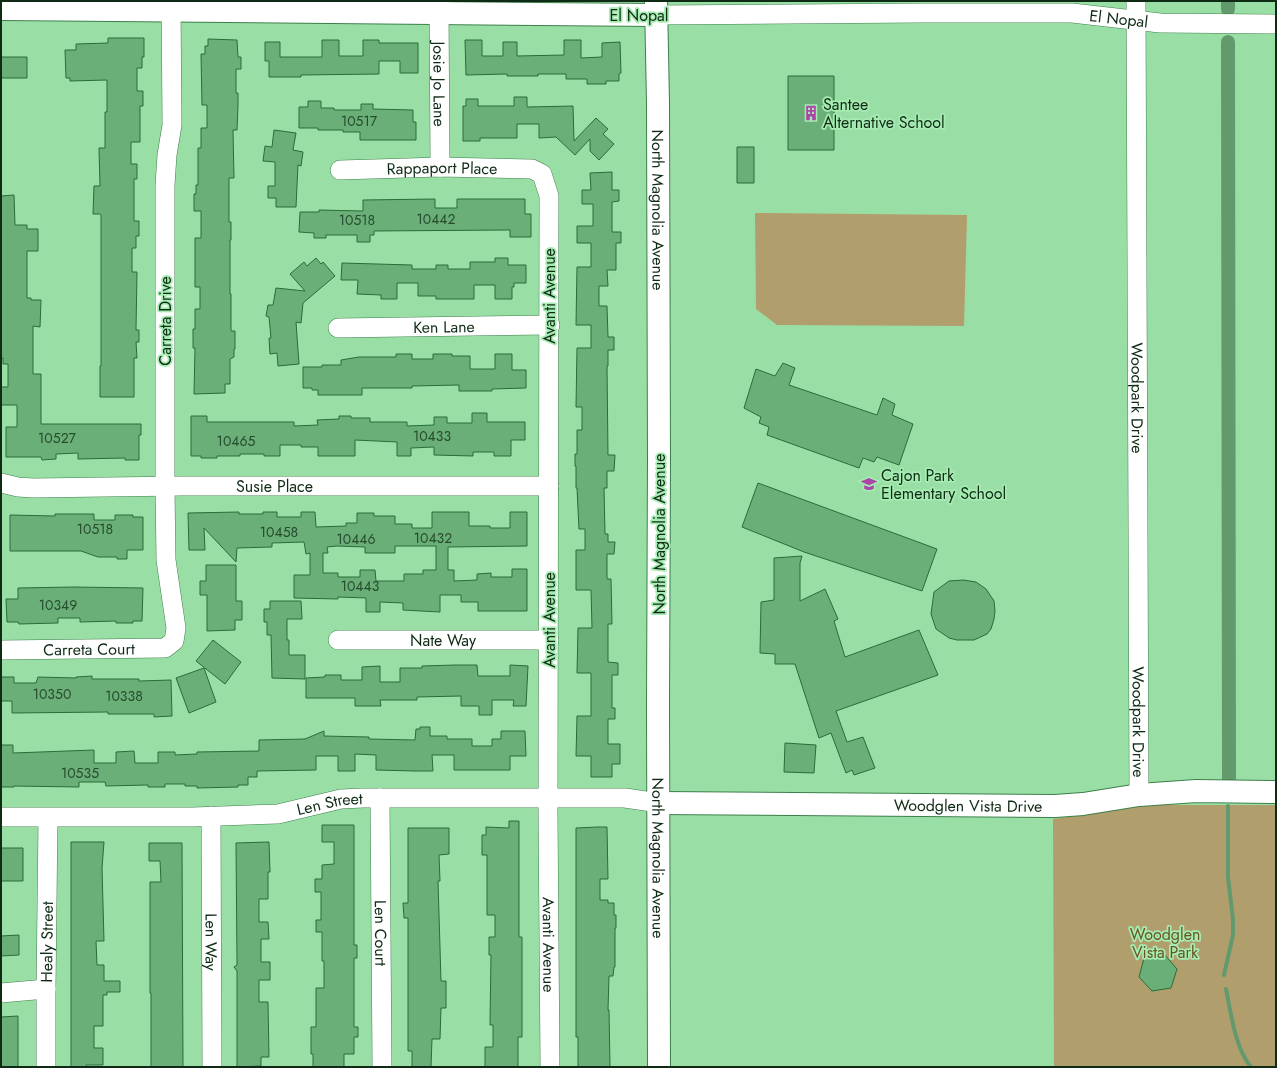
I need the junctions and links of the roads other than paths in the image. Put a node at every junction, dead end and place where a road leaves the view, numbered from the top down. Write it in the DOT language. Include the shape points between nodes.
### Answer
graph roads {
  1 [pos="1136,1"];
  2 [pos="171,6"];
  3 [pos="439,7"];
  4 [pos="967,7"];
  5 [pos="656,8"];
  6 [pos="1,9"];
  7 [pos="1136,20"];
  8 [pos="1276,24"];
  9 [pos="440,167"];
  10 [pos="340,170"];
  11 [pos="542,174"];
  12 [pos="550,325"];
  13 [pos="338,328"];
  14 [pos="1,483"];
  15 [pos="165,486"];
  16 [pos="549,486"];
  17 [pos="338,640"];
  18 [pos="549,640"];
  19 [pos="174,641"];
  20 [pos="1,650"];
  21 [pos="1276,792"];
  22 [pos="1139,795"];
  23 [pos="380,798"];
  24 [pos="548,798"];
  25 [pos="658,803"];
  26 [pos="211,816"];
  27 [pos="1,817"];
  28 [pos="48,818"];
  29 [pos="46,989"];
  30 [pos="1,994"];
  31 [pos="46,1067"];
  32 [pos="212,1067"];
  33 [pos="382,1067"];
  34 [pos="550,1067"];
  35 [pos="659,1067"];
  1 -- 7 [label="street, Woodpark Drive"];
  2 -- 3 [label="main road, El Nopal"];
  2 -- 6 [label="main road, El Nopal"];
  2 -- 15 [label="street, Carreta Drive" via="172,125 165,185"];
  3 -- 5 [label="main road, El Nopal"];
  3 -- 9 [label="street, Josie Jo Lane"];
  4 -- 5 [label="street, El Nopal"];
  4 -- 7 [label="street, El Nopal" via="1072,13"];
  5 -- 25 [label="main road, North Magnolia Avenue"];
  7 -- 8 [label="street, El Nopal" via="1160,23"];
  7 -- 22 [label="street, Woodpark Drive"];
  9 -- 10 [label="street, Rappaport Place"];
  9 -- 11 [label="street, Rappaport Place" via="532,168"];
  11 -- 12 [label="street, Avanti Avenue" via="549,196"];
  12 -- 13 [label="street, Ken Lane"];
  12 -- 16 [label="street, Avanti Avenue"];
  14 -- 15 [label="street, Susie Place" via="33,488"];
  15 -- 16 [label="street, Susie Place"];
  15 -- 19 [label="street, Carreta Drive" via="166,560 176,628"];
  16 -- 18 [label="street, Avanti Avenue"];
  17 -- 18 [label="street, Nate Way"];
  18 -- 24 [label="street, Avanti Avenue"];
  19 -- 20 [label="street, Carreta Court" via="165,648"];
  21 -- 22 [label="main road, Woodglen Vista Drive" via="1196,791"];
  22 -- 25 [label="main road, Woodglen Vista Drive" via="1055,806"];
  23 -- 24 [label="street, Len Street"];
  23 -- 26 [label="street, Len Street" via="341,799 278,814"];
  23 -- 33 [label="street, Len Court"];
  24 -- 25 [label="street, Len Street" via="625,798"];
  24 -- 34 [label="street, Avanti Avenue"];
  25 -- 35 [label="main road, North Magnolia Avenue"];
  26 -- 28 [label="street, Len Street"];
  26 -- 32 [label="street, Len Way"];
  27 -- 28 [label="street, Len Street"];
  28 -- 29 [label="street, Healy Street"];
  29 -- 30 [label="street"];
  29 -- 31 [label="street, Healy Street"];
}
